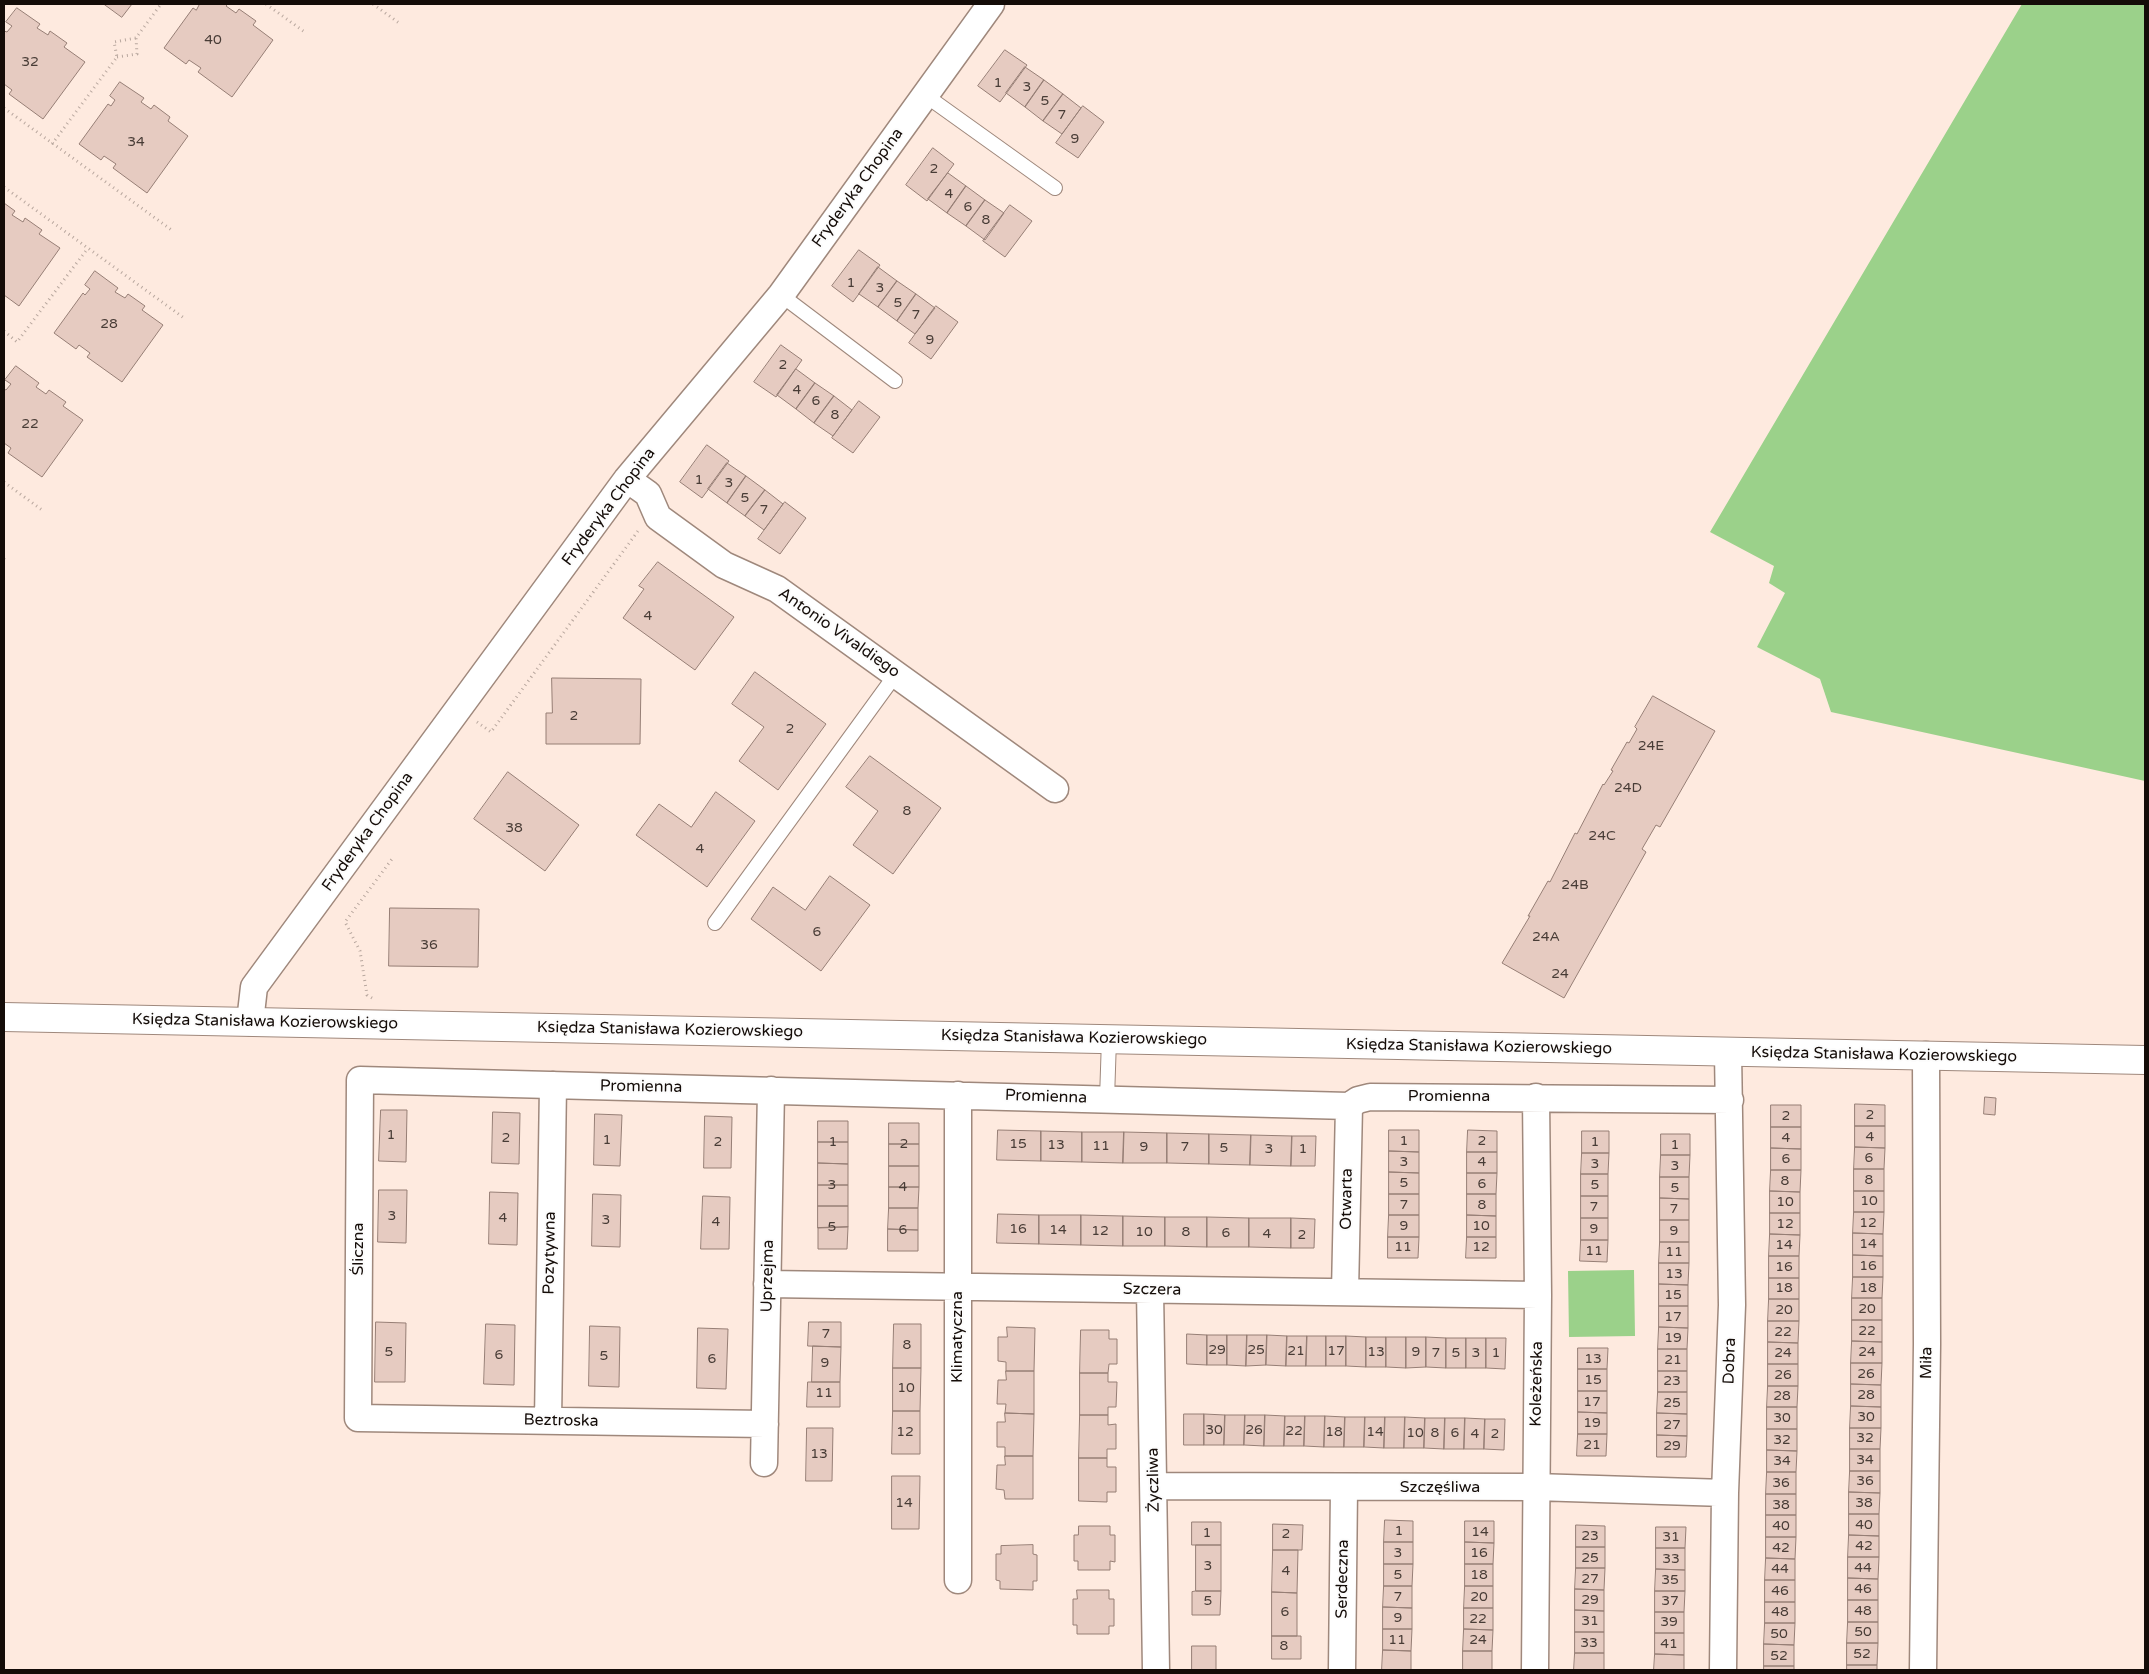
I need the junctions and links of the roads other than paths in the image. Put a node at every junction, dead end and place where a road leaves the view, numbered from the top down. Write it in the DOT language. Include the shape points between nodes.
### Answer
graph roads {
  1 [pos="991,4"];
  2 [pos="925,95"];
  3 [pos="1055,188"];
  4 [pos="781,295"];
  5 [pos="896,381"];
  6 [pos="627,479"];
  7 [pos="896,674"];
  8 [pos="1055,789"];
  9 [pos="715,923"];
  10 [pos="4,1017"];
  11 [pos="250,1022"];
  12 [pos="1109,1039"];
  13 [pos="1728,1052"];
  14 [pos="1926,1055"];
  15 [pos="2145,1060"];
  16 [pos="360,1080"];
  17 [pos="553,1085"];
  18 [pos="771,1090"];
  19 [pos="958,1095"];
  20 [pos="1536,1097"];
  21 [pos="1107,1099"];
  22 [pos="1730,1100"];
  23 [pos="1349,1106"];
  24 [pos="767,1284"];
  25 [pos="958,1287"];
  26 [pos="1150,1290"];
  27 [pos="1345,1292"];
  28 [pos="1538,1295"];
  29 [pos="358,1418"];
  30 [pos="548,1421"];
  31 [pos="765,1424"];
  32 [pos="764,1463"];
  33 [pos="1154,1486"];
  34 [pos="1535,1487"];
  35 [pos="1344,1488"];
  36 [pos="1726,1493"];
  37 [pos="958,1580"];
  38 [pos="1156,1670"];
  39 [pos="1342,1670"];
  40 [pos="1535,1670"];
  41 [pos="1723,1670"];
  42 [pos="1923,1670"];
  1 -- 2 [label="street, Fryderyka Chopina"];
  2 -- 3 [label="lane"];
  2 -- 4 [label="street, Fryderyka Chopina"];
  4 -- 5 [label="lane"];
  4 -- 6 [label="street, Fryderyka Chopina"];
  6 -- 7 [label="street, Antonio Vivaldiego" via="648,494 658,517 724,565 778,590"];
  6 -- 11 [label="street, Fryderyka Chopina" via="254,986"];
  7 -- 8 [label="street, Antonio Vivaldiego"];
  7 -- 9 [label="lane"];
  10 -- 11 [label="street, Księdza Stanisława Kozierowskiego"];
  11 -- 12 [label="street, Księdza Stanisława Kozierowskiego"];
  12 -- 13 [label="street, Księdza Stanisława Kozierowskiego"];
  12 -- 21 [label="lane"];
  13 -- 14 [label="street, Księdza Stanisława Kozierowskiego"];
  13 -- 22 [label="street, Dobra"];
  14 -- 15 [label="street, Księdza Stanisława Kozierowskiego"];
  14 -- 42 [label="street, Miła"];
  16 -- 17 [label="street, Promienna"];
  16 -- 29 [label="street, Śliczna"];
  17 -- 18 [label="street, Promienna"];
  17 -- 30 [label="street, Pozytywna"];
  18 -- 19 [label="street, Promienna"];
  18 -- 24 [label="street, Uprzejma"];
  19 -- 21 [label="street, Promienna"];
  19 -- 25 [label="street, Klimatyczna"];
  20 -- 22 [label="street, Promienna"];
  20 -- 23 [label="street, Promienna" via="1370,1097"];
  20 -- 28 [label="street, Koleżeńska"];
  21 -- 23 [label="street, Promienna"];
  22 -- 36 [label="street, Dobra" via="1732,1305"];
  23 -- 27 [label="street, Otwarta"];
  24 -- 25 [label="street, Szczera"];
  24 -- 31 [label="street, Uprzejma"];
  25 -- 26 [label="street, Szczera"];
  25 -- 37 [label="street, Klimatyczna"];
  26 -- 27 [label="street, Szczera"];
  26 -- 33 [label="street, Życzliwa"];
  27 -- 28 [label="street, Szczera"];
  28 -- 34 [label="street, Koleżeńska"];
  29 -- 30 [label="street, Beztroska"];
  30 -- 31 [label="street, Beztroska"];
  31 -- 32 [label="street, Uprzejma"];
  33 -- 35 [label="street, Szczęśliwa"];
  33 -- 38 [label="street, Życzliwa"];
  34 -- 35 [label="street, Szczęśliwa"];
  34 -- 36 [label="street, Szczęśliwa"];
  34 -- 40 [label="street, Koleżeńska"];
  35 -- 39 [label="street, Serdeczna"];
  36 -- 41 [label="street, Dobra"];
}
